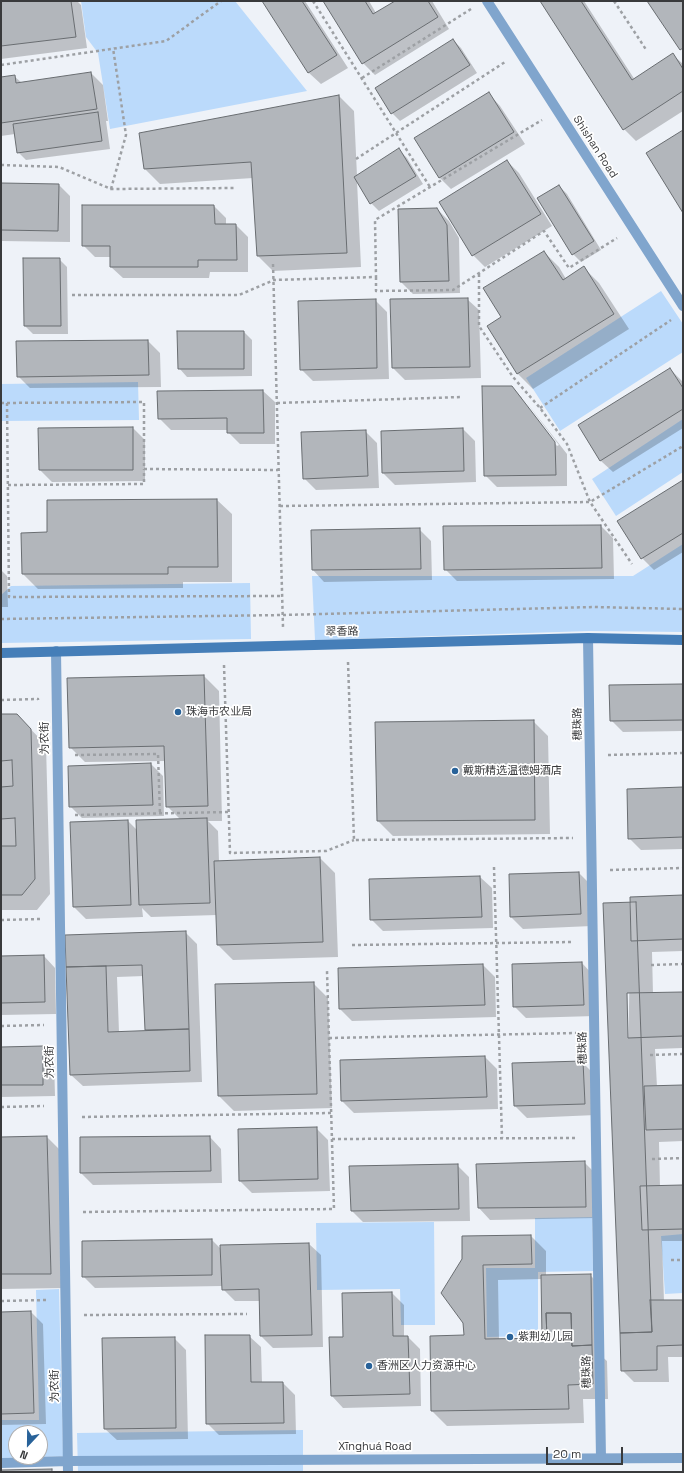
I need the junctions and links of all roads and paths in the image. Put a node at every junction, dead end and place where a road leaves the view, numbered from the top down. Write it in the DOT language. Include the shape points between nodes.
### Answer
graph roads {
  1 [pos="222,1"];
  2 [pos="313,1"];
  3 [pos="487,1"];
  4 [pos="614,1"];
  5 [pos="476,5"];
  6 [pos="113,48"];
  7 [pos="647,51"];
  8 [pos="520,52"];
  9 [pos="1,65"];
  10 [pos="362,78"];
  11 [pos="558,111"];
  12 [pos="396,133"];
  13 [pos="356,159"];
  14 [pos="1,165"];
  15 [pos="430,187"];
  16 [pos="111,188"];
  17 [pos="234,188"];
  18 [pos="633,229"];
  19 [pos="273,264"];
  20 [pos="479,274"];
  21 [pos="376,277"];
  22 [pos="274,280"];
  23 [pos="72,295"];
  24 [pos="683,306"];
  25 [pos="676,316"];
  26 [pos="462,397"];
  27 [pos="1,403"];
  28 [pos="7,403"];
  29 [pos="277,403"];
  30 [pos="540,408"];
  31 [pos="683,446"];
  32 [pos="144,469"];
  33 [pos="278,470"];
  34 [pos="8,484"];
  35 [pos="590,502"];
  36 [pos="280,506"];
  37 [pos="632,564"];
  38 [pos="282,596"];
  39 [pos="683,609"];
  40 [pos="282,615"];
  41 [pos="1,619"];
  42 [pos="588,638"];
  43 [pos="683,640"];
  44 [pos="348,644"];
  45 [pos="283,646"];
  46 [pos="223,647"];
  47 [pos="1,652"];
  48 [pos="56,652"];
  49 [pos="1,700"];
  50 [pos="38,707"];
  51 [pos="683,753"];
  52 [pos="57,755"];
  53 [pos="590,755"];
  54 [pos="229,812"];
  55 [pos="160,814"];
  56 [pos="58,816"];
  57 [pos="591,838"];
  58 [pos="354,840"];
  59 [pos="494,867"];
  60 [pos="683,868"];
  61 [pos="592,870"];
  62 [pos="60,918"];
  63 [pos="1,920"];
  64 [pos="593,942"];
  65 [pos="497,943"];
  66 [pos="352,945"];
  67 [pos="683,964"];
  68 [pos="651,965"];
  69 [pos="327,971"];
  70 [pos="61,1025"];
  71 [pos="1,1026"];
  72 [pos="594,1032"];
  73 [pos="499,1034"];
  74 [pos="329,1038"];
  75 [pos="683,1054"];
  76 [pos="650,1055"];
  77 [pos="63,1106"];
  78 [pos="1,1107"];
  79 [pos="331,1113"];
  80 [pos="63,1117"];
  81 [pos="596,1137"];
  82 [pos="502,1138"];
  83 [pos="332,1139"];
  84 [pos="683,1158"];
  85 [pos="652,1159"];
  86 [pos="64,1212"];
  87 [pos="671,1260"];
  88 [pos="683,1260"];
  89 [pos="66,1300"];
  90 [pos="1,1302"];
  91 [pos="247,1314"];
  92 [pos="66,1315"];
  93 [pos="601,1458"];
  94 [pos="683,1458"];
  95 [pos="68,1461"];
  96 [pos="1,1463"];
  97 [pos="68,1472"];
  1 -- 6 [label="path" via="166,41"];
  2 -- 10 [label="path"];
  3 -- 8 [label="street, Shishan Road"];
  4 -- 7 [label="path"];
  5 -- 10 [label="path"];
  6 -- 9 [label="path"];
  6 -- 16 [label="path" via="126,135"];
  8 -- 11 [label="street, Shishan Road"];
  8 -- 12 [label="path"];
  10 -- 12 [label="path"];
  11 -- 15 [label="path"];
  11 -- 18 [label="street, Shishan Road"];
  12 -- 13 [label="path"];
  12 -- 15 [label="path"];
  14 -- 16 [label="path" via="59,167"];
  15 -- 21 [label="path" via="374,220"];
  16 -- 17 [label="path"];
  18 -- 20 [label="path" via="569,268 544,231"];
  18 -- 24 [label="street, Shishan Road"];
  19 -- 22 [label="path"];
  20 -- 21 [label="path" via="453,290 376,291"];
  20 -- 30 [label="path" via="479,326 512,378"];
  21 -- 22 [label="path"];
  22 -- 23 [label="path" via="239,295"];
  22 -- 29 [label="path"];
  25 -- 30 [label="path"];
  26 -- 29 [label="path"];
  27 -- 28 [label="path"];
  28 -- 32 [label="path" via="144,402"];
  28 -- 34 [label="path"];
  29 -- 33 [label="path"];
  30 -- 35 [label="path" via="567,444"];
  31 -- 35 [label="path"];
  32 -- 33 [label="path"];
  32 -- 34 [label="path" via="144,484"];
  33 -- 36 [label="path"];
  34 -- 38 [label="path" via="9,597"];
  35 -- 36 [label="path"];
  35 -- 37 [label="path"];
  36 -- 38 [label="path"];
  38 -- 40 [label="path"];
  39 -- 40 [label="path" via="594,606"];
  40 -- 41 [label="path"];
  40 -- 45 [label="path"];
  42 -- 43 [label="main road, 翠香路"];
  42 -- 44 [label="main road, 翠香路"];
  42 -- 53 [label="street, 穗珠路"];
  44 -- 45 [label="main road, 翠香路"];
  44 -- 58 [label="path"];
  45 -- 46 [label="main road, 翠香路"];
  46 -- 48 [label="main road, 翠香路"];
  46 -- 54 [label="path"];
  47 -- 48 [label="main road, 翠香路"];
  48 -- 52 [label="street, 为农街"];
  49 -- 50 [label="path" via="38,699"];
  51 -- 53 [label="path"];
  52 -- 55 [label="path" via="158,754"];
  52 -- 56 [label="street, 为农街"];
  53 -- 57 [label="street, 穗珠路"];
  54 -- 55 [label="path"];
  54 -- 58 [label="path" via="230,853 326,851"];
  55 -- 56 [label="path"];
  56 -- 62 [label="street, 为农街"];
  57 -- 58 [label="path"];
  57 -- 61 [label="street, 穗珠路"];
  59 -- 65 [label="path"];
  60 -- 61 [label="path"];
  61 -- 64 [label="street, 穗珠路"];
  62 -- 63 [label="path"];
  62 -- 70 [label="street, 为农街"];
  64 -- 65 [label="path"];
  64 -- 72 [label="street, 穗珠路"];
  65 -- 66 [label="path"];
  65 -- 73 [label="path"];
  67 -- 68 [label="path"];
  69 -- 74 [label="path"];
  70 -- 71 [label="path"];
  70 -- 77 [label="street, 为农街"];
  72 -- 73 [label="path"];
  72 -- 81 [label="street, 穗珠路"];
  73 -- 74 [label="path"];
  73 -- 82 [label="path"];
  74 -- 79 [label="path"];
  75 -- 76 [label="path"];
  77 -- 78 [label="path"];
  77 -- 80 [label="street, 为农街"];
  79 -- 80 [label="path"];
  79 -- 83 [label="path"];
  80 -- 86 [label="street, 为农街"];
  81 -- 82 [label="path"];
  81 -- 93 [label="street, 穗珠路"];
  82 -- 83 [label="path"];
  83 -- 86 [label="path" via="334,1209"];
  84 -- 85 [label="path"];
  86 -- 89 [label="street, 为农街"];
  87 -- 88 [label="path"];
  89 -- 90 [label="path"];
  89 -- 92 [label="street, 为农街"];
  91 -- 92 [label="path"];
  92 -- 95 [label="street, 为农街"];
  93 -- 94 [label="street, Xīnghuá Road"];
  93 -- 95 [label="street, Xīnghuá Road"];
  95 -- 96 [label="street, Xīnghuá Road"];
  95 -- 97 [label="street, 为农街"];
}
